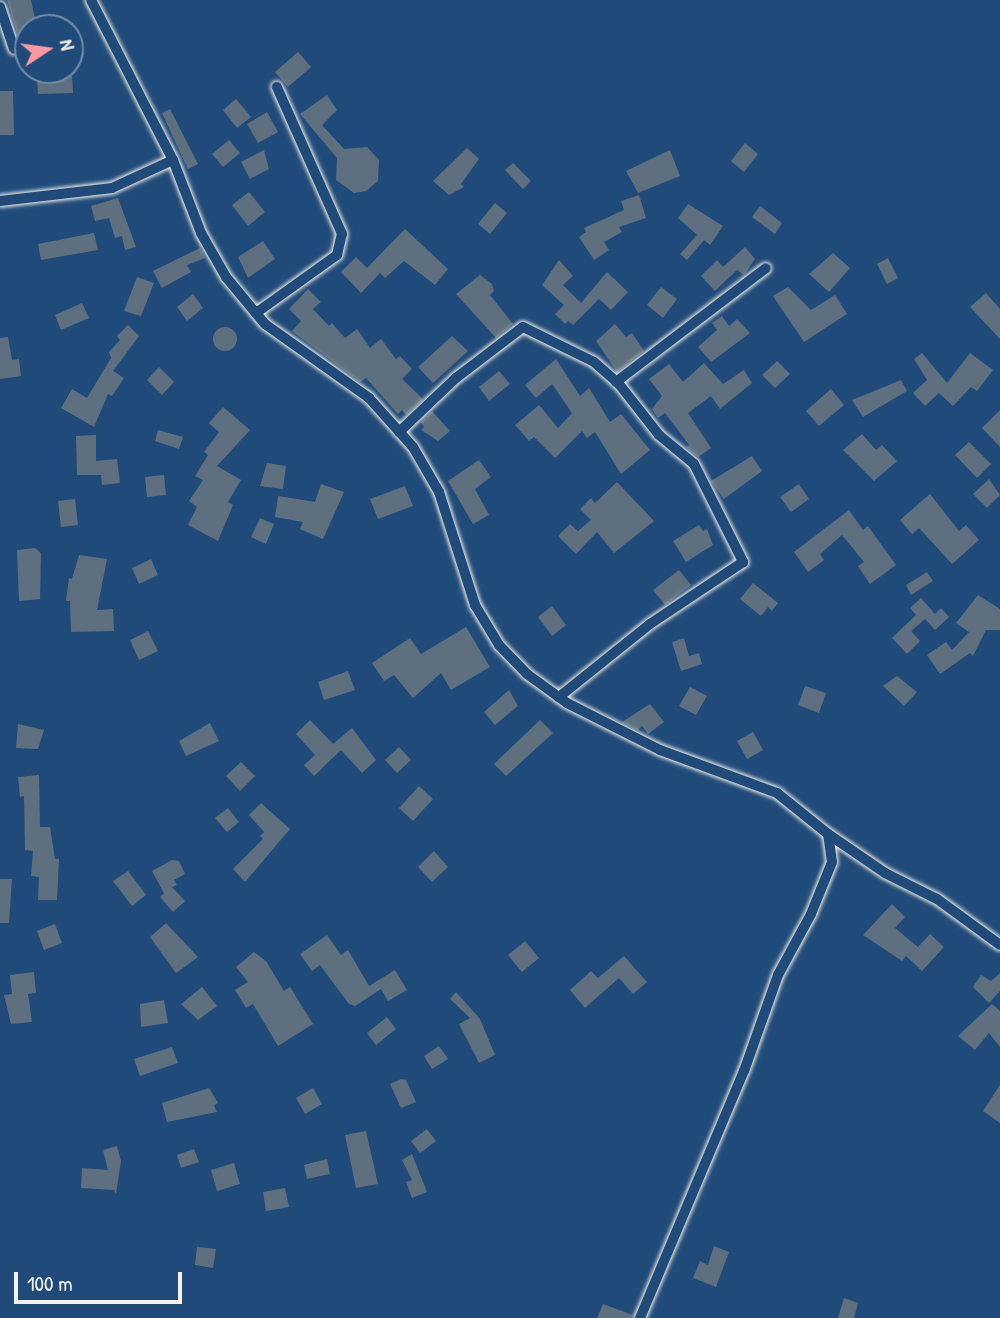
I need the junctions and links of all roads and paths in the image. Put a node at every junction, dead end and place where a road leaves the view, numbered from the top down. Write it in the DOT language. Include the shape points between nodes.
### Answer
graph roads {
  1 [pos="91,0"];
  2 [pos="0,7"];
  3 [pos="14,47"];
  4 [pos="277,86"];
  5 [pos="173,160"];
  6 [pos="0,201"];
  7 [pos="766,268"];
  8 [pos="256,313"];
  9 [pos="616,382"];
  10 [pos="399,432"];
  11 [pos="559,697"];
  12 [pos="828,834"];
  13 [pos="1000,945"];
  14 [pos="640,1318"];
  1 -- 5 [label="street"];
  2 -- 3 [label="street"];
  4 -- 8 [label="street" via="342,234 337,255"];
  5 -- 6 [label="street" via="112,188"];
  5 -- 8 [label="street" via="201,233 226,276"];
  7 -- 9 [label="street"];
  8 -- 10 [label="street" via="369,398"];
  9 -- 10 [label="street" via="594,362 523,327 474,362"];
  9 -- 11 [label="street" via="659,435 694,464 743,562 650,624"];
  10 -- 11 [label="street" via="439,492 475,606 527,674"];
  11 -- 12 [label="street" via="660,750 777,793"];
  12 -- 13 [label="street" via="885,873 937,899"];
  12 -- 14 [label="street" via="832,862 778,975 744,1071"];
}
